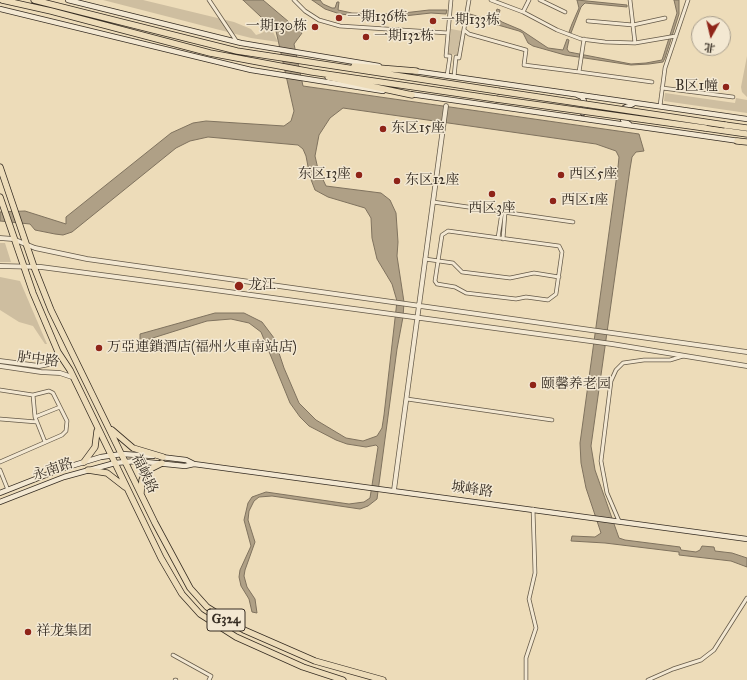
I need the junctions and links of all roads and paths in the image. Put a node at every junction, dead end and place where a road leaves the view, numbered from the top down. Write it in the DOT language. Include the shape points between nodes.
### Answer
graph roads {
  1 [pos="2,0"];
  2 [pos="34,0"];
  3 [pos="68,0"];
  4 [pos="209,0"];
  5 [pos="294,0"];
  6 [pos="451,0"];
  7 [pos="469,0"];
  8 [pos="490,0"];
  9 [pos="529,0"];
  10 [pos="540,0"];
  11 [pos="630,0"];
  12 [pos="688,0"];
  13 [pos="0,9"];
  14 [pos="523,12"];
  15 [pos="565,12"];
  16 [pos="665,18"];
  17 [pos="588,21"];
  18 [pos="633,25"];
  19 [pos="464,30"];
  20 [pos="448,33"];
  21 [pos="672,36"];
  22 [pos="584,39"];
  23 [pos="237,42"];
  24 [pos="635,43"];
  25 [pos="298,62"];
  26 [pos="416,71"];
  27 [pos="315,72"];
  28 [pos="579,72"];
  29 [pos="447,76"];
  30 [pos="454,76"];
  31 [pos="652,82"];
  32 [pos="662,88"];
  33 [pos="574,94"];
  34 [pos="412,95"];
  35 [pos="733,98"];
  36 [pos="447,100"];
  37 [pos="639,104"];
  38 [pos="446,106"];
  39 [pos="660,106"];
  40 [pos="579,117"];
  41 [pos="747,119"];
  42 [pos="636,126"];
  43 [pos="747,128"];
  44 [pos="747,134"];
  45 [pos="737,141"];
  46 [pos="747,142"];
  47 [pos="0,167"];
  48 [pos="0,198"];
  49 [pos="433,202"];
  50 [pos="504,212"];
  51 [pos="573,222"];
  52 [pos="0,238"];
  53 [pos="498,238"];
  54 [pos="13,239"];
  55 [pos="503,239"];
  56 [pos="26,245"];
  57 [pos="425,259"];
  58 [pos="438,261"];
  59 [pos="0,266"];
  60 [pos="24,267"];
  61 [pos="34,267"];
  62 [pos="559,276"];
  63 [pos="419,306"];
  64 [pos="417,318"];
  65 [pos="58,352"];
  66 [pos="747,352"];
  67 [pos="683,356"];
  68 [pos="0,361"];
  69 [pos="0,366"];
  70 [pos="747,366"];
  71 [pos="72,376"];
  72 [pos="0,390"];
  73 [pos="33,395"];
  74 [pos="407,399"];
  75 [pos="60,407"];
  76 [pos="102,415"];
  77 [pos="35,418"];
  78 [pos="93,418"];
  79 [pos="0,419"];
  80 [pos="552,420"];
  81 [pos="37,422"];
  82 [pos="107,424"];
  83 [pos="97,427"];
  84 [pos="45,442"];
  85 [pos="122,454"];
  86 [pos="110,455"];
  87 [pos="150,456"];
  88 [pos="163,460"];
  89 [pos="126,461"];
  90 [pos="0,462"];
  91 [pos="84,462"];
  92 [pos="150,462"];
  93 [pos="115,463"];
  94 [pos="0,470"];
  95 [pos="88,470"];
  96 [pos="8,490"];
  97 [pos="394,490"];
  98 [pos="1,491"];
  99 [pos="132,495"];
  100 [pos="142,495"];
  101 [pos="0,502"];
  102 [pos="145,502"];
  103 [pos="137,506"];
  104 [pos="533,509"];
  105 [pos="617,521"];
  106 [pos="747,539"];
  107 [pos="747,598"];
  108 [pos="173,655"];
  109 [pos="209,680"];
  110 [pos="343,680"];
  111 [pos="383,680"];
  112 [pos="526,680"];
  113 [pos="648,680"];
  1 -- 27 [label="highway" via="210,53"];
  2 -- 25 [label="highway" via="214,46"];
  3 -- 23 [label="main road"];
  4 -- 23 [label="street"];
  5 -- 20 [label="street" via="319,20 340,26"];
  6 -- 20 [label="street"];
  7 -- 19 [label="street"];
  8 -- 14 [label="street"];
  9 -- 14 [label="street"];
  10 -- 15 [label="street"];
  11 -- 18 [label="street"];
  12 -- 21 [label="street"];
  13 -- 34 [label="main road" via="219,63 302,79"];
  14 -- 22 [label="street" via="558,30"];
  16 -- 18 [label="street"];
  17 -- 18 [label="street"];
  18 -- 24 [label="street"];
  19 -- 28 [label="street" via="469,34 526,50 524,65"];
  19 -- 30 [label="street" via="459,58 456,57"];
  20 -- 29 [label="street" via="446,56 450,56"];
  21 -- 24 [label="street"];
  21 -- 32 [label="street"];
  22 -- 24 [label="street"];
  22 -- 28 [label="street"];
  23 -- 26 [label="main road"];
  25 -- 26 [label="highway"];
  25 -- 43 [label="highway, bridge"];
  26 -- 29 [label="main road"];
  27 -- 34 [label="highway" via="335,79"];
  27 -- 44 [label="highway, bridge"];
  28 -- 31 [label="street"];
  29 -- 30 [label="main road"];
  30 -- 33 [label="main road"];
  32 -- 35 [label="street"];
  32 -- 39 [label="street"];
  33 -- 37 [label="main road"];
  33 -- 40 [label="main road" via="582,97 584,101 585,109"];
  34 -- 36 [label="main road"];
  36 -- 38 [label="street"];
  36 -- 40 [label="main road"];
  37 -- 39 [label="main road"];
  37 -- 42 [label="main road" via="628,104 621,113 623,120"];
  38 -- 49 [label="street"];
  39 -- 41 [label="main road"];
  40 -- 42 [label="main road"];
  42 -- 45 [label="main road"];
  45 -- 46 [label="highway"];
  47 -- 56 [label="highway, 福峡路 / G324"];
  48 -- 54 [label="highway, 福峡路 / G324"];
  49 -- 50 [label="street"];
  49 -- 57 [label="street"];
  50 -- 51 [label="street"];
  50 -- 53 [label="street"];
  50 -- 55 [label="street"];
  52 -- 54 [label="street"];
  53 -- 55 [label="street"];
  53 -- 58 [label="street" via="445,232 442,235"];
  54 -- 56 [label="street"];
  54 -- 60 [label="highway, 福峡路 / G324"];
  55 -- 62 [label="street" via="559,246 562,252"];
  56 -- 61 [label="highway, 福峡路 / G324"];
  56 -- 63 [label="street" via="87,259"];
  57 -- 58 [label="street"];
  57 -- 63 [label="street"];
  58 -- 62 [label="street" via="453,263 462,272 510,278 534,273"];
  58 -- 62 [label="street" via="435,281 437,284 466,292 516,299 526,297 548,300 556,294"];
  59 -- 60 [label="street"];
  60 -- 61 [label="street"];
  60 -- 65 [label="highway, 福峡路 / G324"];
  61 -- 64 [label="street"];
  61 -- 76 [label="highway, 福峡路 / G324" via="51,310"];
  63 -- 64 [label="street"];
  63 -- 66 [label="street"];
  64 -- 67 [label="street"];
  64 -- 74 [label="street"];
  65 -- 68 [label="street, 胪中路" via="49,364 39,366"];
  65 -- 71 [label="highway, 福峡路 / G324"];
  67 -- 70 [label="street"];
  67 -- 105 [label="street" via="670,360 644,360 623,364 616,370 611,381 601,461 607,493"];
  69 -- 71 [label="street, 胪中路"];
  71 -- 78 [label="highway, 福峡路 / G324"];
  72 -- 73 [label="street"];
  73 -- 75 [label="street" via="49,391 53,393"];
  73 -- 77 [label="street"];
  74 -- 80 [label="street"];
  74 -- 97 [label="street"];
  75 -- 77 [label="street"];
  75 -- 84 [label="street" via="67,421 66,431"];
  76 -- 78 [label="highway"];
  76 -- 82 [label="highway, 福峡路 / G324"];
  77 -- 81 [label="street"];
  78 -- 83 [label="highway, 福峡路 / G324"];
  79 -- 81 [label="street"];
  81 -- 84 [label="street"];
  82 -- 85 [label="highway, 福峡路 / G324"];
  82 -- 88 [label="highway" via="133,448"];
  83 -- 86 [label="highway, 福峡路 / G324"];
  83 -- 91 [label="highway" via="95,447"];
  84 -- 90 [label="street"];
  85 -- 86 [label="main road, 城峰路"];
  85 -- 87 [label="main road, 城峰路"];
  85 -- 89 [label="highway, 福峡路 / G324"];
  86 -- 91 [label="main road, 城峰路"];
  86 -- 93 [label="highway, 福峡路 / G324"];
  87 -- 88 [label="main road, 城峰路"];
  87 -- 92 [label="main road"];
  88 -- 92 [label="main road, 城峰路"];
  88 -- 97 [label="main road, 城峰路" via="186,466 194,464"];
  88 -- 100 [label="highway" via="144,475"];
  89 -- 92 [label="main road, 城峰路"];
  89 -- 93 [label="main road, 城峰路"];
  89 -- 100 [label="highway, 福峡路 / G324"];
  91 -- 96 [label="main road, 城峰路"];
  93 -- 95 [label="main road, 永南路"];
  93 -- 99 [label="highway, 福峡路 / G324"];
  94 -- 96 [label="street"];
  95 -- 99 [label="highway" via="107,473"];
  95 -- 101 [label="main road, 永南路"];
  96 -- 98 [label="main road, 城峰路"];
  97 -- 104 [label="main road, 城峰路"];
  99 -- 103 [label="highway, 福峡路 / G324"];
  100 -- 102 [label="highway, 福峡路 / G324"];
  102 -- 103 [label="highway"];
  102 -- 111 [label="highway, 福峡路 / G324" via="180,573 207,607 235,625 284,649 343,670"];
  103 -- 110 [label="highway, 福峡路 / G324" via="178,588 200,614 247,642 303,667"];
  104 -- 105 [label="main road, 城峰路"];
  104 -- 112 [label="street" via="535,573 529,599 536,628 526,658"];
  105 -- 106 [label="main road, 城峰路"];
  107 -- 113 [label="street" via="714,650 701,660"];
  108 -- 109 [label="street" via="211,676"];
}
